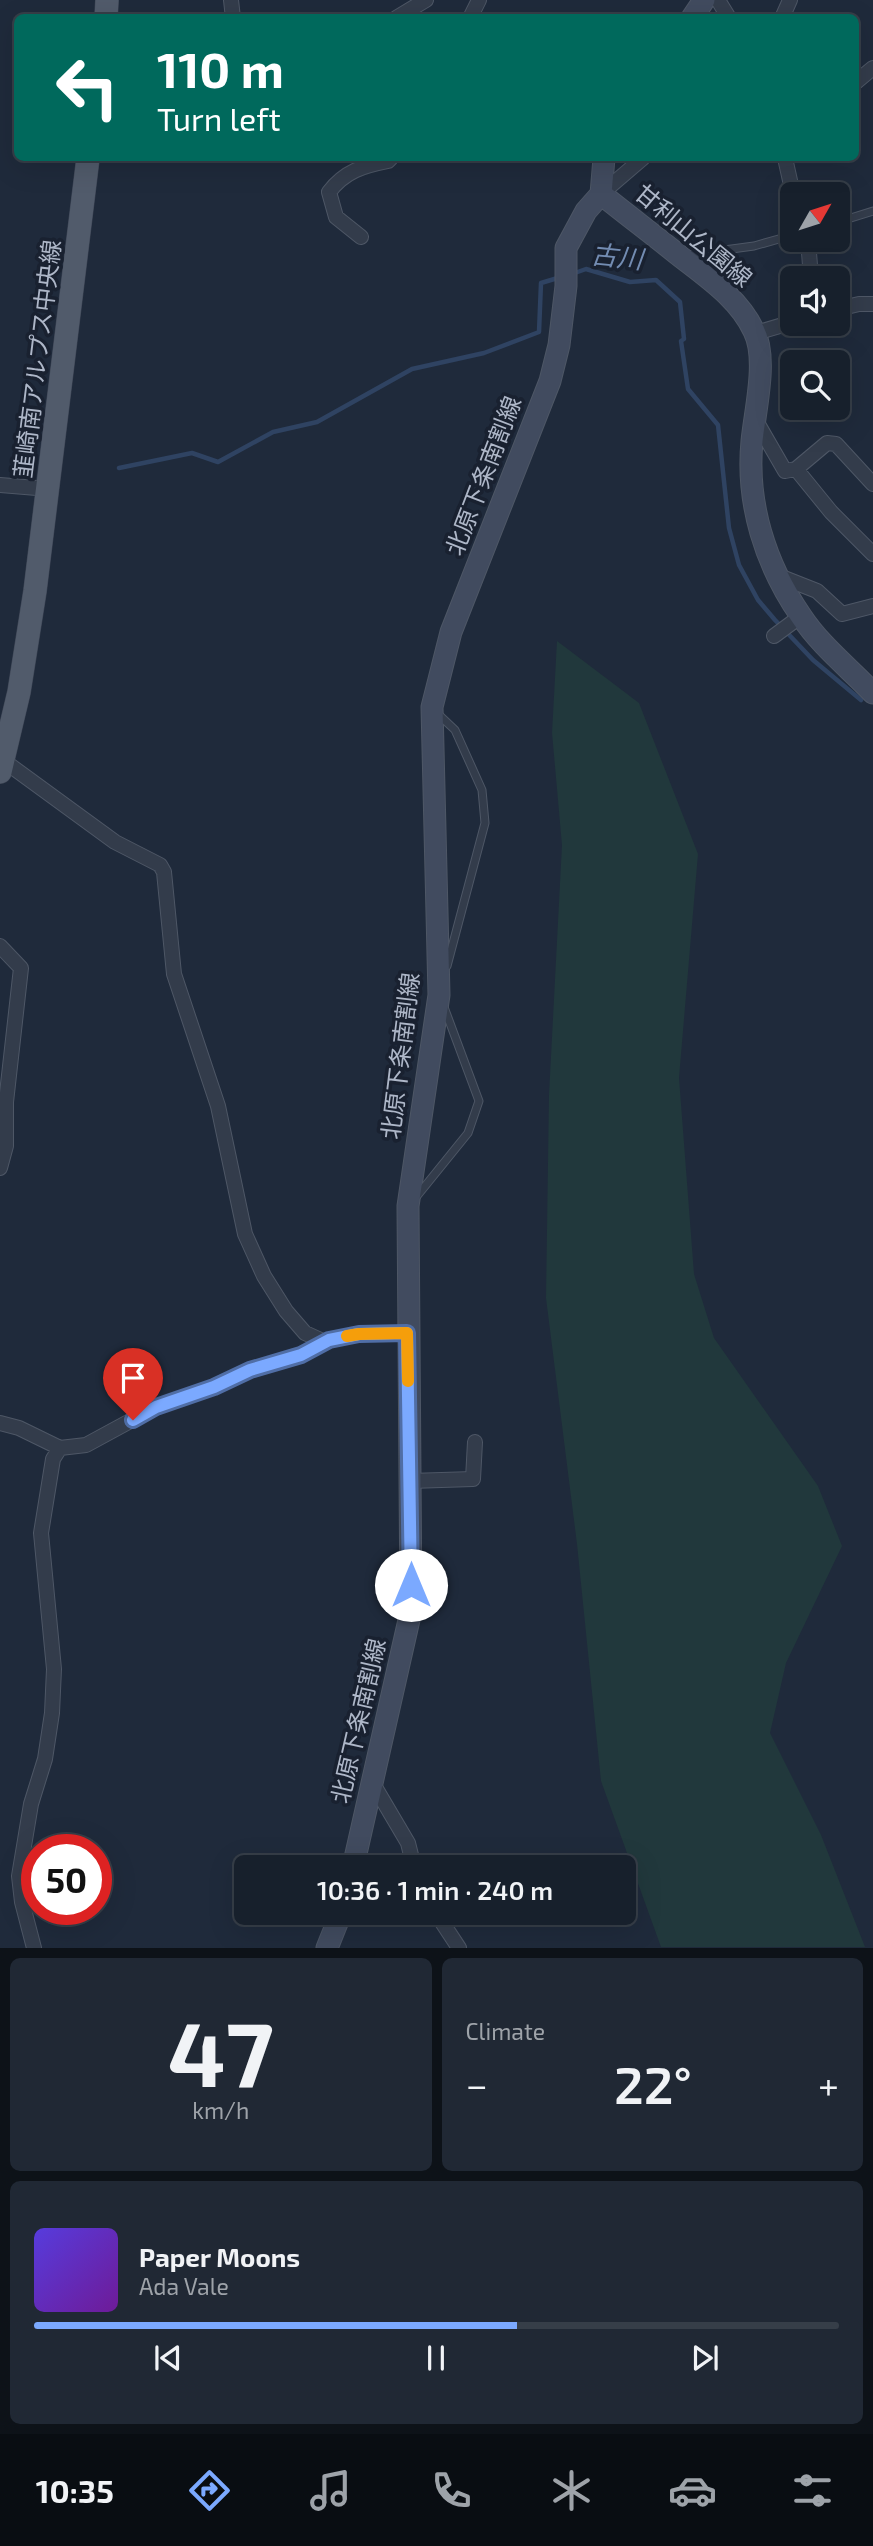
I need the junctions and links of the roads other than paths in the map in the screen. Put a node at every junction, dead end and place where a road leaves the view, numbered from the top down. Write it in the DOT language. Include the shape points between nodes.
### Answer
graph roads {
  1 [pos="426,0"];
  2 [pos="403,14"];
  3 [pos="873,68"];
  4 [pos="859,80"];
  5 [pos="88,161"];
  6 [pos="383,161"];
  7 [pos="604,161"];
  8 [pos="640,161"];
  9 [pos="786,161"];
  10 [pos="790,182"];
  11 [pos="601,194"];
  12 [pos="873,211"];
  13 [pos="850,218"];
  14 [pos="360,237"];
  15 [pos="780,239"];
  16 [pos="680,256"];
  17 [pos="873,304"];
  18 [pos="850,306"];
  19 [pos="780,326"];
  20 [pos="755,333"];
  21 [pos="755,419"];
  22 [pos="796,469"];
  23 [pos="873,484"];
  24 [pos="0,485"];
  25 [pos="49,489"];
  26 [pos="873,554"];
  27 [pos="779,576"];
  28 [pos="873,606"];
  29 [pos="796,620"];
  30 [pos="774,636"];
  31 [pos="873,693"];
  32 [pos="432,707"];
  33 [pos="1,764"];
  34 [pos="0,946"];
  35 [pos="439,995"];
  36 [pos="0,1168"];
  37 [pos="408,1206"];
  38 [pos="407,1333"];
  39 [pos="325,1342"];
  40 [pos="0,1423"];
  41 [pos="475,1443"];
  42 [pos="60,1448"];
  43 [pos="410,1481"];
  44 [pos="372,1782"];
  45 [pos="356,1855"];
  46 [pos="411,1855"];
  47 [pos="336,1925"];
  48 [pos="444,1925"];
  49 [pos="34,1948"];
  50 [pos="327,1948"];
  51 [pos="459,1948"];
  1 -- 2 [label="street"];
  3 -- 4 [label="street"];
  5 -- 25 [label="main road, 韮崎南アルプス中央線"];
  6 -- 14 [label="street" via="347,174 329,192 336,217"];
  7 -- 11 [label="main road, 甘利山公園線"];
  8 -- 11 [label="street"];
  9 -- 10 [label="street"];
  11 -- 16 [label="main road, 甘利山公園線"];
  11 -- 32 [label="main road, 北原下条南割線" via="566,248 559,345 550,381 451,632"];
  12 -- 13 [label="lane"];
  15 -- 16 [label="lane"];
  16 -- 20 [label="main road, 甘利山公園線" via="739,306"];
  17 -- 18 [label="street"];
  19 -- 20 [label="street"];
  20 -- 21 [label="main road, 甘利山公園線" via="761,361"];
  21 -- 22 [label="street" via="785,471"];
  21 -- 27 [label="main road, 甘利山公園線" via="750,478 757,521"];
  22 -- 23 [label="street" via="827,443 836,444"];
  22 -- 26 [label="street"];
  24 -- 25 [label="street"];
  25 -- 33 [label="main road, 韮崎南アルプス中央線" via="19,692"];
  27 -- 28 [label="street" via="817,591 842,614"];
  27 -- 29 [label="main road, 甘利山公園線"];
  29 -- 30 [label="street"];
  29 -- 31 [label="main road, 甘利山公園線"];
  32 -- 35 [label="main road, 北原下条南割線"];
  32 -- 35 [label="lane" via="455,730 482,790 485,823"];
  33 -- 39 [label="street" via="115,842 160,865 164,872 174,974 218,1106 245,1234 286,1311 305,1333"];
  34 -- 36 [label="street" via="21,968 6,1102 6,1146"];
  35 -- 37 [label="main road, 北原下条南割線"];
  35 -- 37 [label="lane" via="479,1101 468,1133"];
  37 -- 38 [label="main road, 北原下条南割線"];
  38 -- 39 [label="street" via="359,1334"];
  38 -- 43 [label="main road, 北原下条南割線"];
  39 -- 42 [label="street" via="301,1355 156,1407 86,1445"];
  40 -- 42 [label="street"];
  41 -- 43 [label="street" via="473,1479"];
  42 -- 49 [label="street" via="53,1459 41,1533 54,1669 51,1713 19,1876"];
  43 -- 44 [label="main road, 北原下条南割線" via="411,1611"];
  44 -- 45 [label="main road, 北原下条南割線"];
  44 -- 46 [label="street"];
  47 -- 50 [label="main road"];
  48 -- 51 [label="street"];
}
